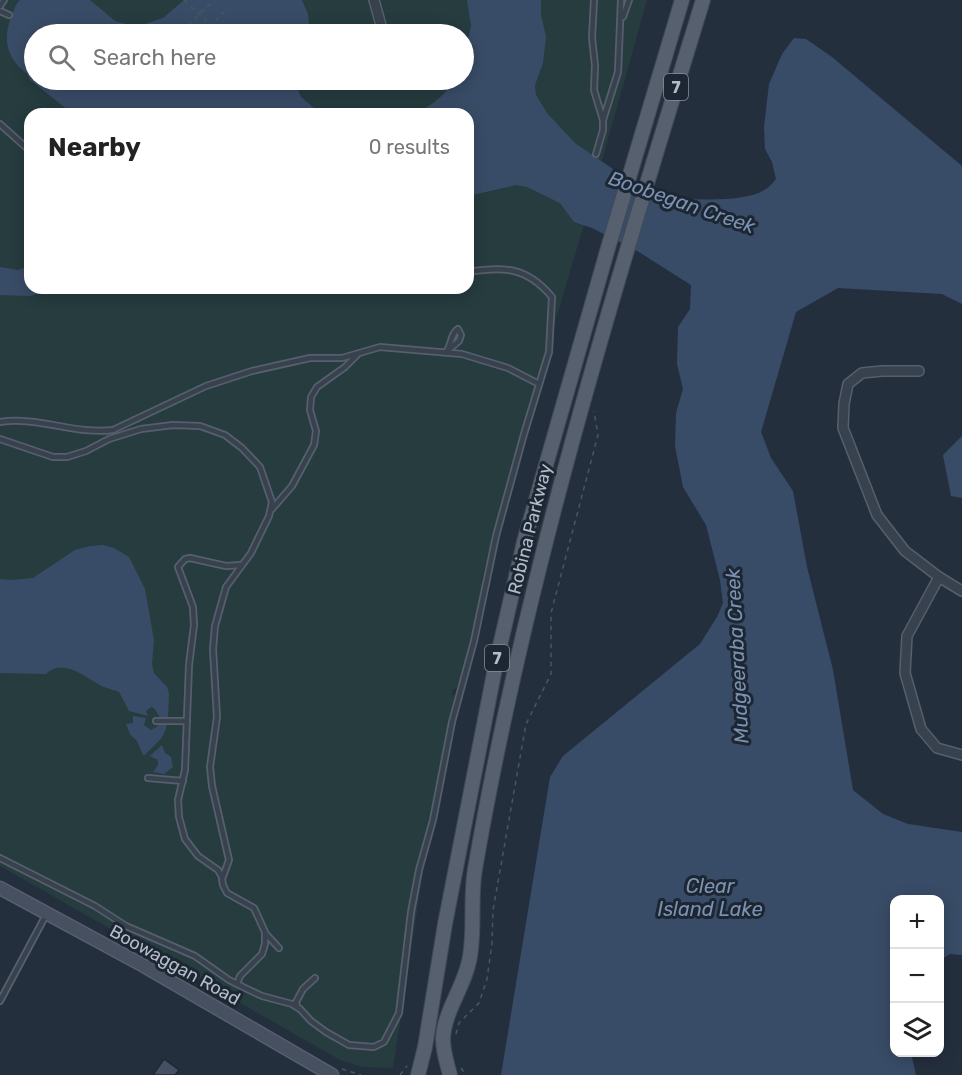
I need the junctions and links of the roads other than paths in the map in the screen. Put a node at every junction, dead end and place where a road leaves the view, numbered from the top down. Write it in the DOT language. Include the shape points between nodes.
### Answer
graph roads {
  1 [pos="4,0"];
  2 [pos="374,0"];
  3 [pos="594,0"];
  4 [pos="621,0"];
  5 [pos="629,0"];
  6 [pos="682,0"];
  7 [pos="703,0"];
  8 [pos="0,6"];
  9 [pos="0,11"];
  10 [pos="9,15"];
  11 [pos="622,19"];
  12 [pos="381,24"];
  13 [pos="603,120"];
  14 [pos="0,123"];
  15 [pos="24,145"];
  16 [pos="596,154"];
  17 [pos="474,271"];
  18 [pos="446,352"];
  19 [pos="359,353"];
  20 [pos="342,357"];
  21 [pos="347,364"];
  22 [pos="919,371"];
  23 [pos="539,384"];
  24 [pos="0,422"];
  25 [pos="0,439"];
  26 [pos="270,493"];
  27 [pos="281,497"];
  28 [pos="268,516"];
  29 [pos="243,564"];
  30 [pos="230,567"];
  31 [pos="939,577"];
  32 [pos="231,580"];
  33 [pos="962,591"];
  34 [pos="156,721"];
  35 [pos="187,721"];
  36 [pos="962,755"];
  37 [pos="148,778"];
  38 [pos="183,781"];
  39 [pos="0,858"];
  40 [pos="227,866"];
  41 [pos="216,869"];
  42 [pos="222,879"];
  43 [pos="0,888"];
  44 [pos="46,915"];
  45 [pos="265,932"];
  46 [pos="279,948"];
  47 [pos="240,976"];
  48 [pos="226,978"];
  49 [pos="315,978"];
  50 [pos="237,984"];
  51 [pos="0,1001"];
  52 [pos="295,1005"];
  53 [pos="456,1072"];
  54 [pos="332,1075"];
  55 [pos="418,1075"];
  1 -- 8 [label="lane"];
  2 -- 12 [label="street"];
  3 -- 13 [label="lane" via="594,90"];
  4 -- 11 [label="lane"];
  5 -- 11 [label="lane"];
  6 -- 55 [label="main road, Robina Parkway / 7" via="524,542 496,663"];
  7 -- 53 [label="main road, Robina Parkway / 7" via="624,258 540,560 501,730 472,889 470,959 444,1028 443,1050"];
  9 -- 10 [label="lane"];
  11 -- 13 [label="lane" via="618,72"];
  13 -- 16 [label="lane"];
  14 -- 15 [label="lane"];
  17 -- 23 [label="lane" via="512,270 542,285 552,297 549,352"];
  18 -- 18 [label="lane" via="459,341 458,329 452,336"];
  18 -- 19 [label="lane" via="380,347"];
  18 -- 23 [label="lane" via="508,368"];
  19 -- 20 [label="lane"];
  19 -- 21 [label="lane"];
  20 -- 21 [label="lane"];
  20 -- 24 [label="lane" via="310,358 252,371 206,386 113,430"];
  21 -- 27 [label="lane" via="316,387 311,397 314,445 292,486"];
  22 -- 31 [label="street" via="862,374 848,384 843,428 877,514 905,551"];
  23 -- 52 [label="lane" via="496,536 419,870 399,1013 384,1042 362,1047 332,1036"];
  25 -- 26 [label="lane" via="53,458 68,457 141,429 200,426 225,435 242,448 260,467"];
  26 -- 27 [label="lane" via="273,498"];
  26 -- 28 [label="lane"];
  27 -- 28 [label="lane"];
  28 -- 29 [label="lane"];
  29 -- 30 [label="lane"];
  29 -- 32 [label="lane"];
  30 -- 32 [label="lane" via="234,571"];
  30 -- 35 [label="lane" via="190,558 178,567 193,607 194,624"];
  31 -- 33 [label="street"];
  31 -- 36 [label="street" via="907,636 904,673 921,729 937,748"];
  32 -- 40 [label="lane" via="215,626 217,717 210,767"];
  34 -- 35 [label="lane"];
  35 -- 38 [label="lane"];
  37 -- 38 [label="lane"];
  38 -- 41 [label="lane" via="178,800 185,839 198,856"];
  39 -- 48 [label="lane" via="126,926 195,956"];
  40 -- 41 [label="lane"];
  40 -- 42 [label="lane"];
  41 -- 42 [label="lane"];
  42 -- 45 [label="lane" via="227,893 254,908"];
  43 -- 44 [label="main road, Boowaggan Road"];
  44 -- 51 [label="lane"];
  44 -- 54 [label="main road, Boowaggan Road" via="144,966"];
  45 -- 46 [label="lane"];
  45 -- 47 [label="lane" via="262,954"];
  47 -- 48 [label="lane"];
  47 -- 50 [label="lane"];
  48 -- 50 [label="lane"];
  49 -- 52 [label="lane" via="303,989"];
  50 -- 52 [label="lane"];
}
